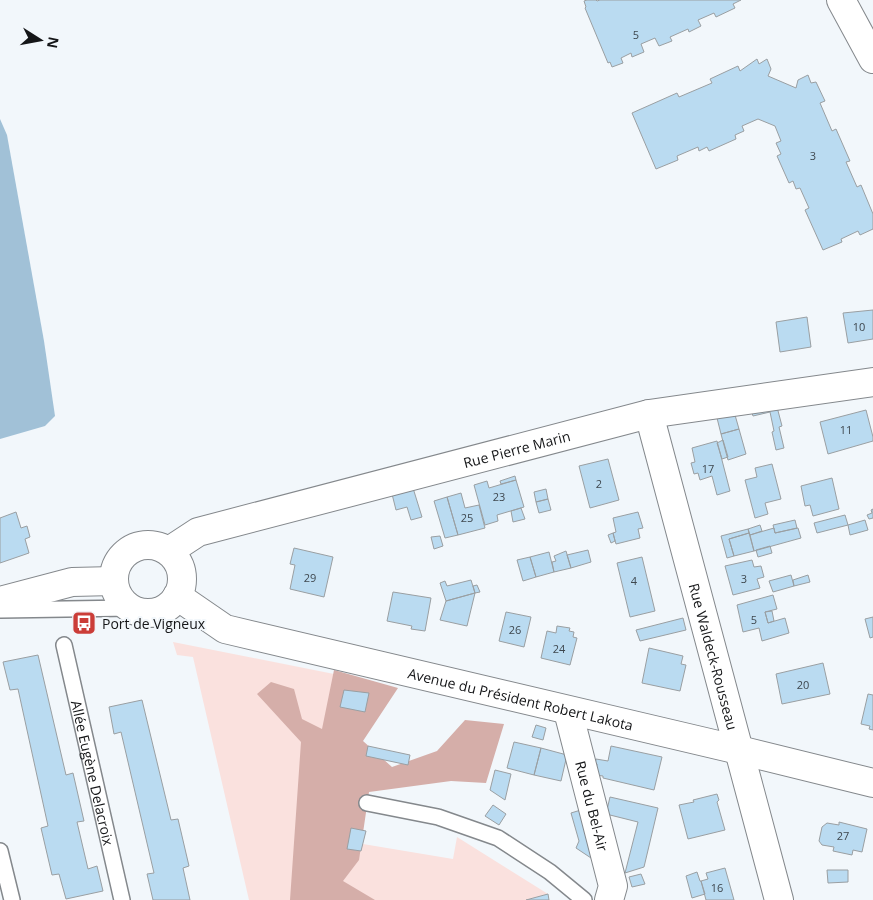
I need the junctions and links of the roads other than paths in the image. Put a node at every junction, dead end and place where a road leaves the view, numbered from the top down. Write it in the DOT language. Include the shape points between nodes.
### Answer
graph roads {
  1 [pos="841,0"];
  2 [pos="873,60"];
  3 [pos="873,382"];
  4 [pos="649,414"];
  5 [pos="169,552"];
  6 [pos="114,581"];
  7 [pos="177,596"];
  8 [pos="0,601"];
  9 [pos="131,608"];
  10 [pos="0,610"];
  11 [pos="64,645"];
  12 [pos="568,711"];
  13 [pos="739,750"];
  14 [pos="873,783"];
  15 [pos="367,803"];
  16 [pos="0,851"];
  17 [pos="12,900"];
  18 [pos="122,900"];
  19 [pos="584,900"];
  20 [pos="609,900"];
  21 [pos="779,900"];
  1 -- 2 [label="street"];
  3 -- 4 [label="street, Rue Pierre Marin"];
  4 -- 5 [label="street, Rue Pierre Marin" via="198,532"];
  4 -- 13 [label="street, Rue Waldeck-Rousseau"];
  5 -- 6 [label="street" via="159,546 137,546 120,560"];
  5 -- 7 [label="street" via="176,558 182,577"];
  6 -- 8 [label="street" via="72,582"];
  6 -- 9 [label="street" via="122,601"];
  7 -- 9 [label="street" via="162,610 141,612"];
  7 -- 12 [label="street, Avenue du Président Robert Lakota" via="225,630"];
  9 -- 10 [label="lane"];
  11 -- 18 [label="lane, Allée Eugène Delacroix"];
  12 -- 13 [label="street, Avenue du Président Robert Lakota"];
  12 -- 20 [label="street, Rue du Bel-Air" via="613,886"];
  13 -- 14 [label="street, Avenue du Président Robert Lakota"];
  13 -- 21 [label="street, Rue Waldeck-Rousseau"];
  15 -- 19 [label="lane" via="438,817 498,838 550,872"];
  16 -- 17 [label="lane"];
}
